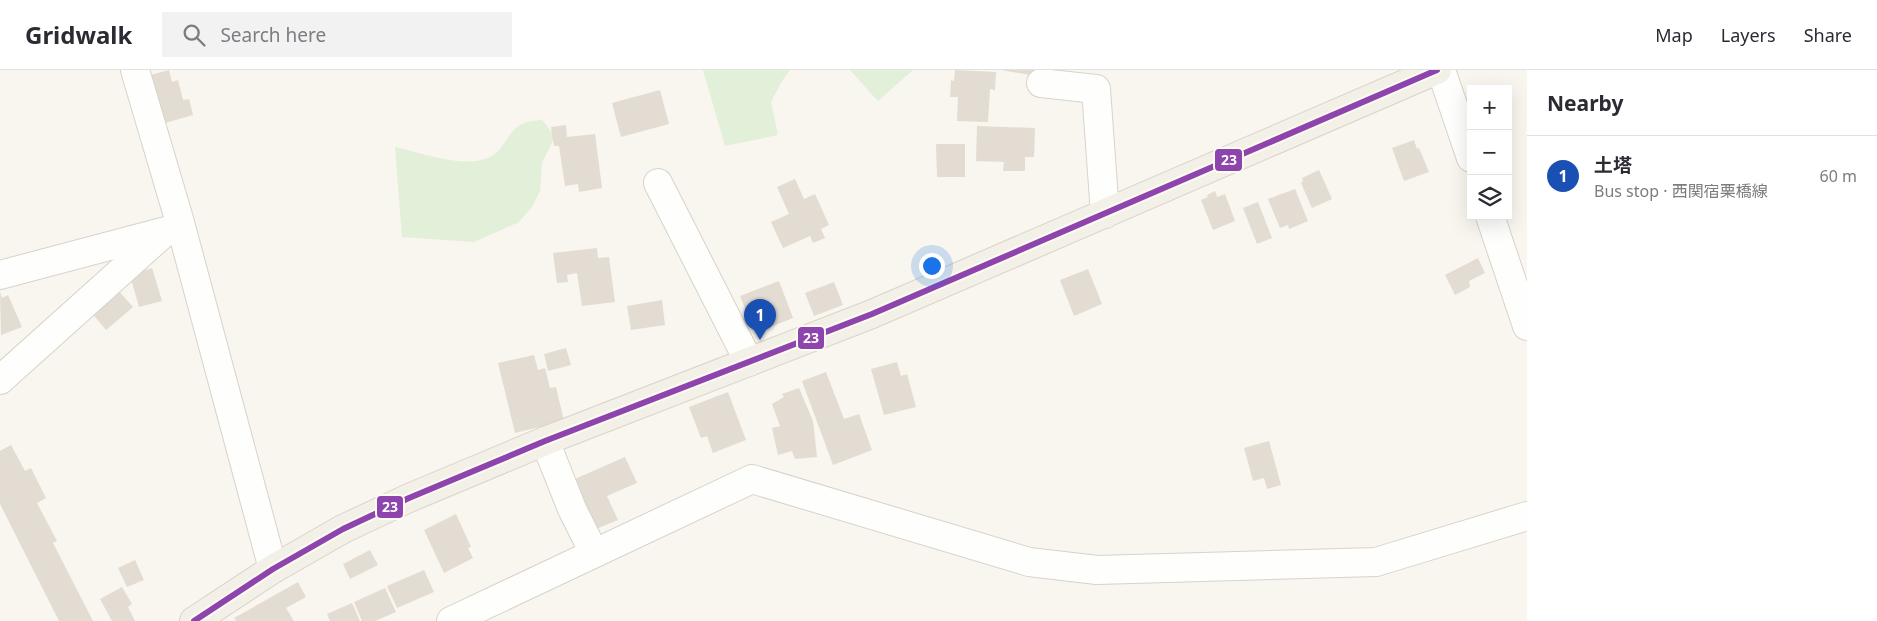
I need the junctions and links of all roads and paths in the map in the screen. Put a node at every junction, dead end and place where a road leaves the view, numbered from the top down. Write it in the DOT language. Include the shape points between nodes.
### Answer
graph roads {
  1 [pos="135,70"];
  2 [pos="1437,70"];
  3 [pos="1441,70"];
  4 [pos="1041,83"];
  5 [pos="1467,146"];
  6 [pos="658,183"];
  7 [pos="1105,214"];
  8 [pos="1491,220"];
  9 [pos="172,225"];
  10 [pos="0,275"];
  11 [pos="1527,326"];
  12 [pos="749,362"];
  13 [pos="0,380"];
  14 [pos="545,441"];
  15 [pos="1527,516"];
  16 [pos="594,553"];
  17 [pos="273,569"];
  18 [pos="194,621"];
  19 [pos="451,621"];
  1 -- 9 [label="street"];
  2 -- 7 [label="main road"];
  3 -- 5 [label="street"];
  4 -- 7 [label="street" via="1096,90"];
  6 -- 12 [label="street"];
  7 -- 12 [label="main road" via="872,314"];
  8 -- 11 [label="street"];
  9 -- 10 [label="street"];
  9 -- 13 [label="street"];
  9 -- 17 [label="street"];
  12 -- 14 [label="main road"];
  14 -- 16 [label="street" via="572,510"];
  14 -- 17 [label="main road" via="343,529"];
  15 -- 16 [label="street" via="1376,562 1097,570 1030,562 752,479"];
  16 -- 19 [label="street"];
  17 -- 18 [label="main road"];
}
